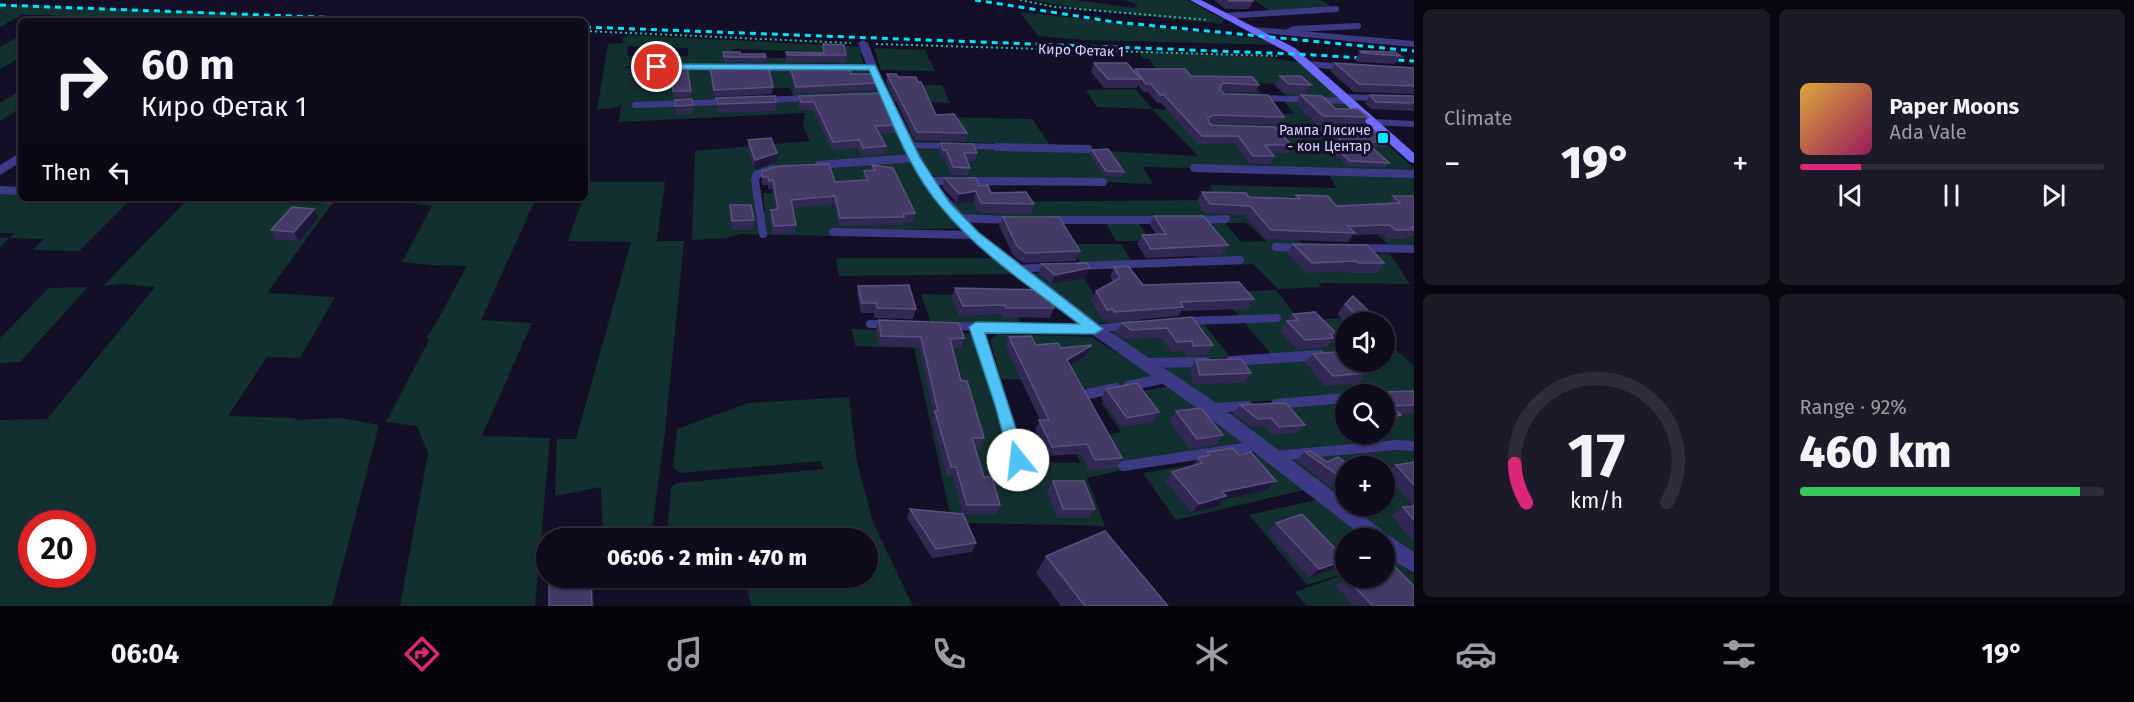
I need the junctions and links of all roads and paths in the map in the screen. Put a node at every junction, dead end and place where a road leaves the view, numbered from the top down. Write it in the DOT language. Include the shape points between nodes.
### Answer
graph roads {
  1 [pos="1020,0"];
  2 [pos="1194,0"];
  3 [pos="1336,9"];
  4 [pos="1225,16"];
  5 [pos="1241,23"];
  6 [pos="1358,26"];
  7 [pos="588,31"];
  8 [pos="1288,32"];
  9 [pos="1271,34"];
  10 [pos="863,44"];
  11 [pos="1414,44"];
  12 [pos="1304,61"];
  13 [pos="634,67"];
  14 [pos="872,67"];
  15 [pos="1356,67"];
  16 [pos="805,68"];
  17 [pos="827,68"];
  18 [pos="1254,97"];
  19 [pos="813,98"];
  20 [pos="1347,99"];
  21 [pos="1391,99"];
  22 [pos="754,100"];
  23 [pos="730,101"];
  24 [pos="635,105"];
  25 [pos="1372,122"];
  26 [pos="1414,124"];
  27 [pos="1255,129"];
  28 [pos="1382,132"];
  29 [pos="1088,149"];
  30 [pos="911,151"];
  31 [pos="18,158"];
  32 [pos="1414,159"];
  33 [pos="811,166"];
  34 [pos="777,168"];
  35 [pos="1194,168"];
  36 [pos="0,171"];
  37 [pos="1414,174"];
  38 [pos="927,181"];
  39 [pos="1104,182"];
  40 [pos="0,190"];
  41 [pos="18,191"];
  42 [pos="957,218"];
  43 [pos="1226,219"];
  44 [pos="1017,220"];
  45 [pos="1038,220"];
  46 [pos="1170,220"];
  47 [pos="1192,220"];
  48 [pos="833,232"];
  49 [pos="763,234"];
  50 [pos="974,235"];
  51 [pos="1276,247"];
  52 [pos="1311,248"];
  53 [pos="1345,248"];
  54 [pos="1414,249"];
  55 [pos="1240,260"];
  56 [pos="1072,266"];
  57 [pos="1061,267"];
  58 [pos="1016,269"];
  59 [pos="1277,318"];
  60 [pos="1177,322"];
  61 [pos="870,324"];
  62 [pos="901,324"];
  63 [pos="1145,324"];
  64 [pos="944,326"];
  65 [pos="976,327"];
  66 [pos="1095,329"];
  67 [pos="1335,354"];
  68 [pos="1211,362"];
  69 [pos="1223,362"];
  70 [pos="1143,363"];
  71 [pos="1166,378"];
  72 [pos="1088,394"];
  73 [pos="1335,399"];
  74 [pos="1268,404"];
  75 [pos="1257,405"];
  76 [pos="1209,408"];
  77 [pos="1257,446"];
  78 [pos="1413,446"];
  79 [pos="1270,456"];
  80 [pos="1123,466"];
  81 [pos="1023,478"];
  82 [pos="1366,528"];
  83 [pos="1395,551"];
  84 [pos="1414,564"];
  1 -- 5 [label="path" via="1054,7"];
  2 -- 4 [label="main road"];
  3 -- 4 [label="lane"];
  4 -- 5 [label="main road"];
  5 -- 9 [label="main road"];
  6 -- 8 [label="lane"];
  7 -- 10 [label="path, Киро Фетак 1"];
  8 -- 9 [label="street"];
  8 -- 11 [label="street"];
  9 -- 12 [label="main road"];
  10 -- 12 [label="path, Киро Фетак 1"];
  10 -- 14 [label="street"];
  12 -- 15 [label="lane"];
  12 -- 20 [label="main road"];
  13 -- 16 [label="lane"];
  14 -- 17 [label="lane"];
  14 -- 30 [label="street" via="879,95"];
  18 -- 20 [label="lane"];
  19 -- 22 [label="lane"];
  20 -- 21 [label="lane"];
  20 -- 25 [label="main road"];
  23 -- 24 [label="lane"];
  25 -- 26 [label="lane"];
  25 -- 28 [label="main road"];
  27 -- 28 [label="lane"];
  28 -- 32 [label="main road"];
  29 -- 30 [label="lane"];
  30 -- 33 [label="lane"];
  30 -- 38 [label="street"];
  31 -- 36 [label="street"];
  34 -- 49 [label="lane" via="757,174 754,180"];
  35 -- 37 [label="lane"];
  38 -- 39 [label="lane"];
  38 -- 42 [label="street"];
  40 -- 41 [label="lane"];
  42 -- 44 [label="lane"];
  42 -- 50 [label="street"];
  43 -- 47 [label="lane"];
  45 -- 46 [label="lane"];
  48 -- 50 [label="lane"];
  50 -- 58 [label="street"];
  51 -- 52 [label="lane"];
  53 -- 54 [label="lane"];
  55 -- 56 [label="lane"];
  57 -- 58 [label="lane"];
  58 -- 66 [label="street"];
  59 -- 60 [label="lane"];
  61 -- 62 [label="lane"];
  63 -- 66 [label="lane"];
  64 -- 65 [label="lane"];
  65 -- 66 [label="lane"];
  65 -- 81 [label="lane"];
  66 -- 70 [label="street"];
  67 -- 69 [label="lane"];
  68 -- 70 [label="lane"];
  70 -- 71 [label="street"];
  71 -- 72 [label="lane"];
  71 -- 76 [label="street"];
  73 -- 74 [label="lane"];
  75 -- 76 [label="lane"];
  76 -- 77 [label="street"];
  77 -- 79 [label="street"];
  77 -- 80 [label="lane"];
  78 -- 79 [label="lane"];
  79 -- 82 [label="street"];
  83 -- 84 [label="street"];
}
